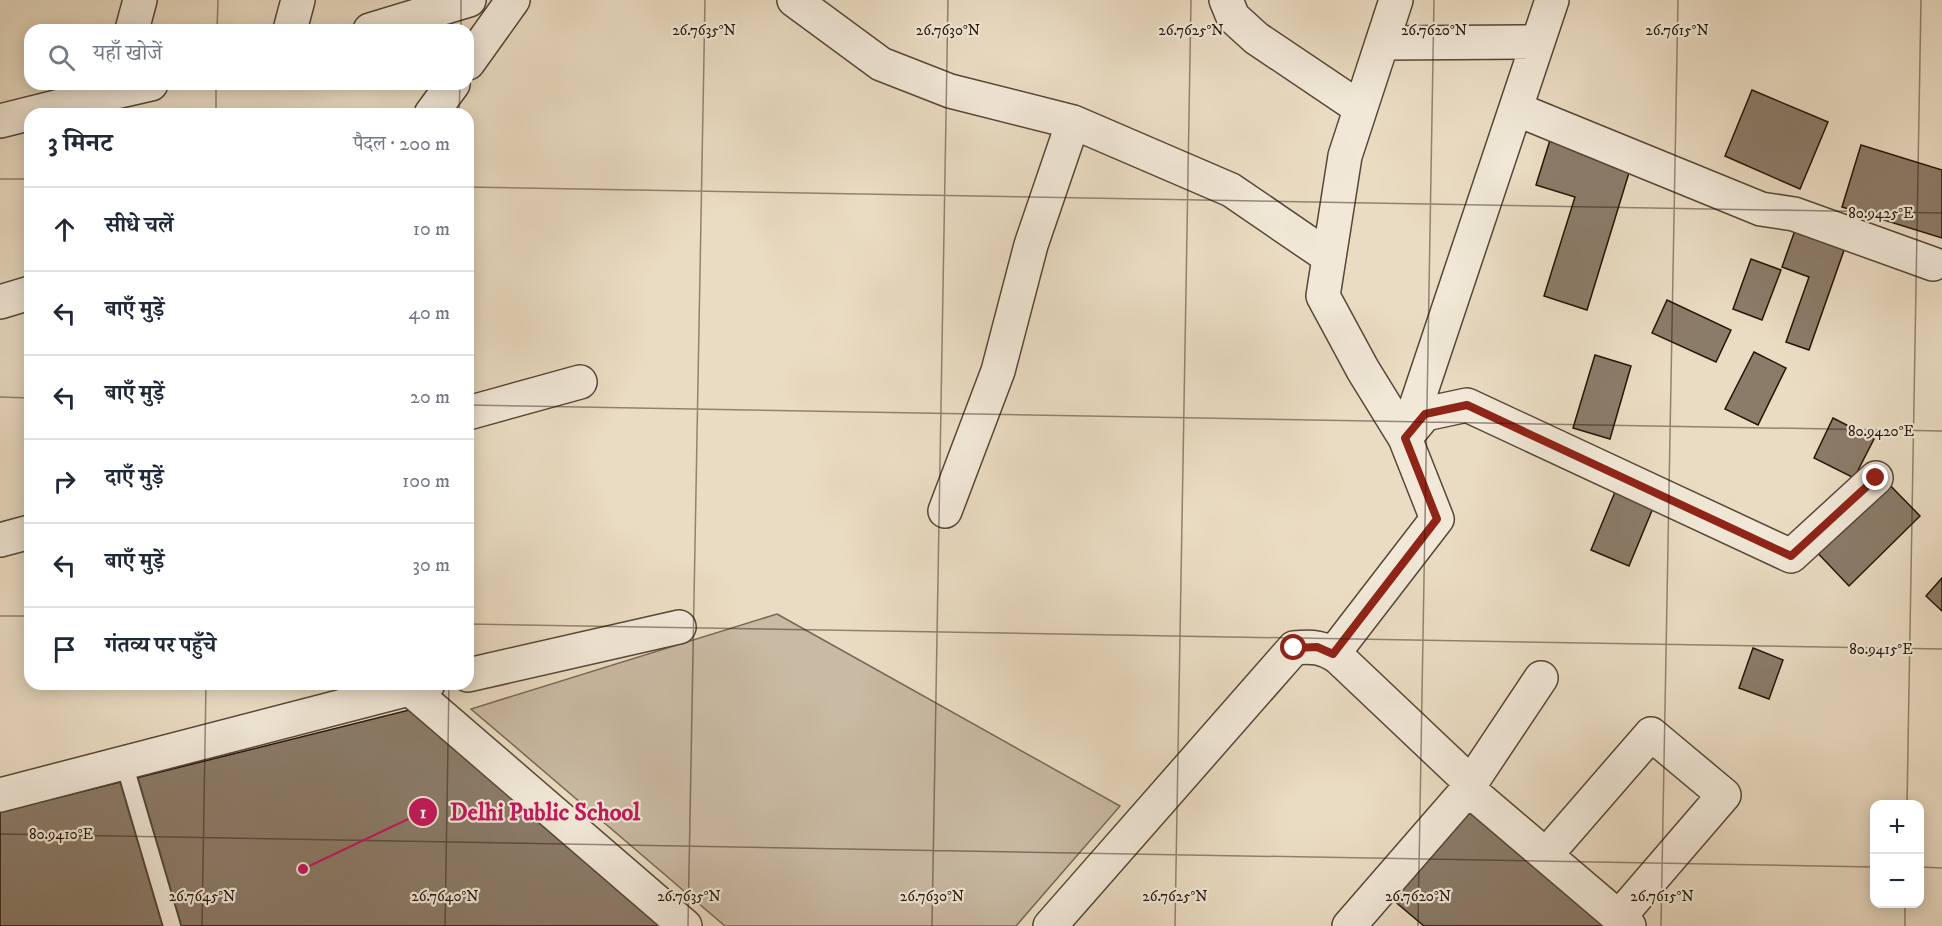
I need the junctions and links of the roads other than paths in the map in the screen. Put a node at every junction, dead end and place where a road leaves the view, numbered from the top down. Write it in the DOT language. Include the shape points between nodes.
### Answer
graph roads {
  1 [pos="140,0"];
  2 [pos="298,0"];
  3 [pos="469,0"];
  4 [pos="513,0"];
  5 [pos="794,0"];
  6 [pos="1226,0"];
  7 [pos="1396,0"];
  8 [pos="1552,0"];
  9 [pos="134,24"];
  10 [pos="292,24"];
  11 [pos="390,24"];
  12 [pos="1538,42"];
  13 [pos="1382,43"];
  14 [pos="474,55"];
  15 [pos="110,90"];
  16 [pos="449,90"];
  17 [pos="46,108"];
  18 [pos="435,108"];
  19 [pos="1360,108"];
  20 [pos="1516,109"];
  21 [pos="24,114"];
  22 [pos="0,121"];
  23 [pos="1073,122"];
  24 [pos="1329,257"];
  25 [pos="1933,264"];
  26 [pos="24,295"];
  27 [pos="0,302"];
  28 [pos="580,382"];
  29 [pos="474,411"];
  30 [pos="1405,438"];
  31 [pos="1876,478"];
  32 [pos="945,511"];
  33 [pos="24,534"];
  34 [pos="0,540"];
  35 [pos="679,627"];
  36 [pos="1333,654"];
  37 [pos="474,674"];
  38 [pos="1541,678"];
  39 [pos="404,690"];
  40 [pos="423,690"];
  41 [pos="124,763"];
  42 [pos="1469,786"];
  43 [pos="0,795"];
  44 [pos="1546,855"];
  45 [pos="1624,922"];
  46 [pos="172,926"];
  47 [pos="685,926"];
  48 [pos="1050,926"];
  49 [pos="1349,926"];
  1 -- 9 [label="street"];
  2 -- 10 [label="street"];
  3 -- 11 [label="street"];
  4 -- 14 [label="street"];
  5 -- 23 [label="street" via="881,64 950,91"];
  6 -- 19 [label="street" via="1233,17 1256,38"];
  7 -- 13 [label="street"];
  8 -- 12 [label="street"];
  12 -- 13 [label="street"];
  12 -- 20 [label="street"];
  13 -- 19 [label="street"];
  15 -- 17 [label="street"];
  16 -- 18 [label="street"];
  19 -- 24 [label="street" via="1345,156"];
  20 -- 25 [label="street" via="1761,209 1794,214"];
  20 -- 30 [label="street"];
  21 -- 22 [label="street"];
  23 -- 24 [label="street" via="1231,190"];
  23 -- 32 [label="street" via="1031,245 998,371"];
  24 -- 30 [label="street" via="1323,296"];
  26 -- 27 [label="street"];
  28 -- 29 [label="street"];
  30 -- 31 [label="street" via="1425,414 1467,405 1791,556"];
  30 -- 36 [label="street" via="1437,519"];
  33 -- 34 [label="street"];
  35 -- 37 [label="street"];
  36 -- 42 [label="street"];
  36 -- 48 [label="street" via="1317,647 1294,648"];
  38 -- 42 [label="street"];
  39 -- 41 [label="street"];
  40 -- 47 [label="street"];
  41 -- 43 [label="street"];
  41 -- 46 [label="lane"];
  42 -- 44 [label="street"];
  42 -- 49 [label="street"];
  44 -- 45 [label="street"];
  44 -- 45 [label="street" via="1651,734 1724,795"];
}
